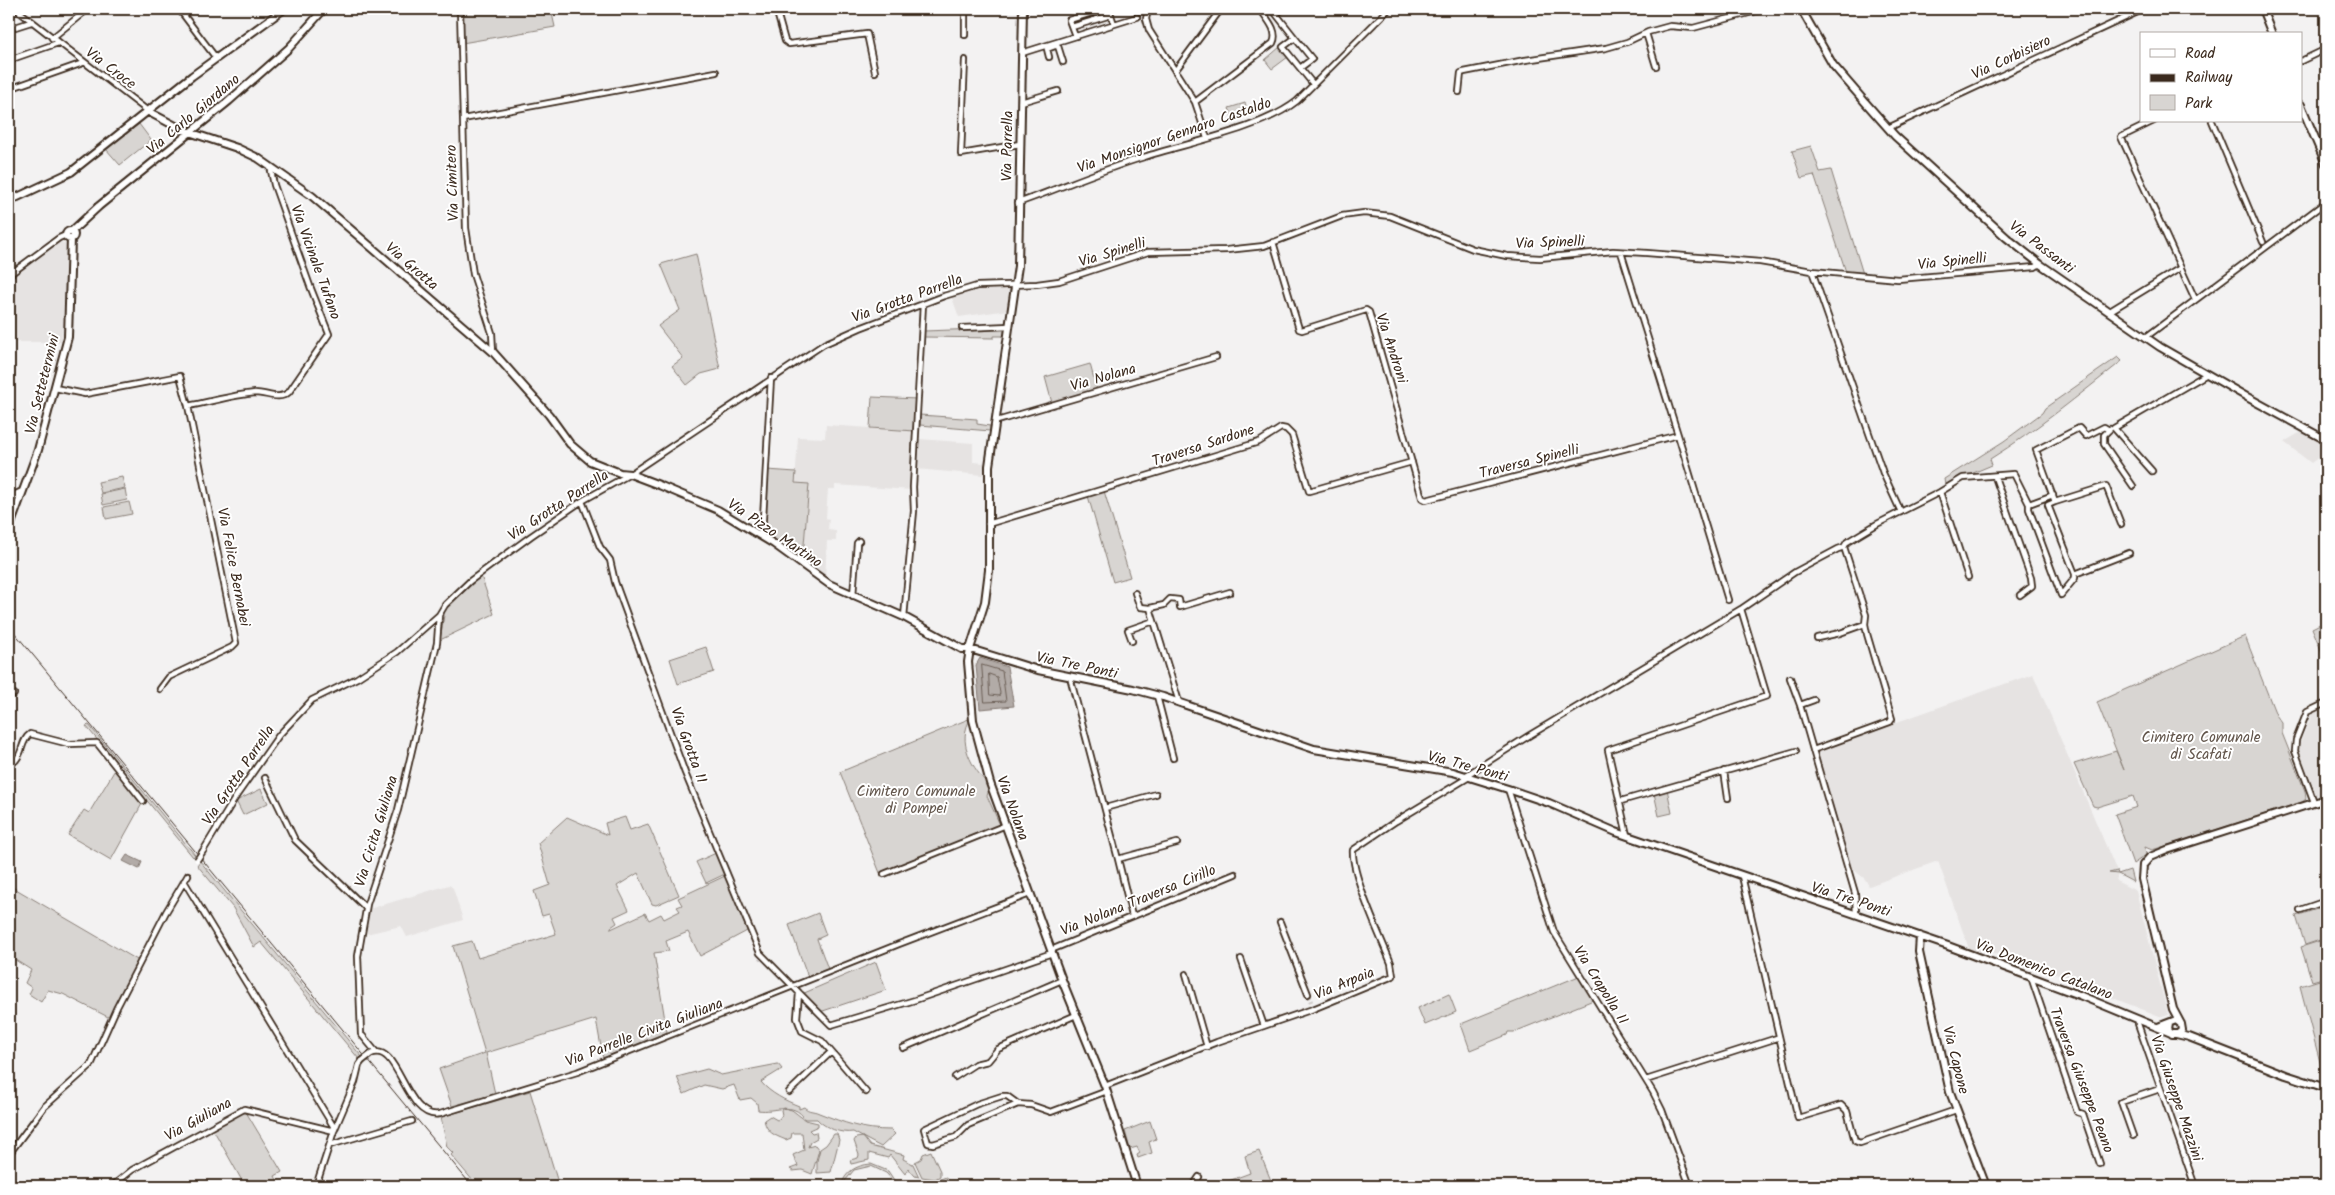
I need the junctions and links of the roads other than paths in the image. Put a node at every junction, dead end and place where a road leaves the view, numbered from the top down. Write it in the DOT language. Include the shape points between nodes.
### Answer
graph roads {
  1 [pos="16,9"];
  2 [pos="88,9"];
  3 [pos="179,9"];
  4 [pos="284,9"];
  5 [pos="324,9"];
  6 [pos="460,9"];
  7 [pos="776,9"];
  8 [pos="966,9"];
  9 [pos="1023,9"];
  10 [pos="1068,9"];
  11 [pos="1078,9"];
  12 [pos="1095,9"];
  13 [pos="1104,9"];
  14 [pos="1109,9"];
  15 [pos="1148,9"];
  16 [pos="1221,9"];
  17 [pos="1260,9"];
  18 [pos="1283,9"];
  19 [pos="1389,9"];
  20 [pos="1764,9"];
  21 [pos="1801,9"];
  22 [pos="2144,9"];
  23 [pos="2262,9"];
  24 [pos="1111,15"];
  25 [pos="1137,17"];
  26 [pos="31,22"];
  27 [pos="1114,24"];
  28 [pos="1072,27"];
  29 [pos="9,29"];
  30 [pos="2271,32"];
  31 [pos="1646,33"];
  32 [pos="965,35"];
  33 [pos="1075,36"];
  34 [pos="52,38"];
  35 [pos="1295,38"];
  36 [pos="58,43"];
  37 [pos="2326,49"];
  38 [pos="1022,53"];
  39 [pos="1049,57"];
  40 [pos="216,58"];
  41 [pos="9,60"];
  42 [pos="965,60"];
  43 [pos="2302,61"];
  44 [pos="1063,62"];
  45 [pos="83,63"];
  46 [pos="1656,66"];
  47 [pos="1300,68"];
  48 [pos="1176,70"];
  49 [pos="716,72"];
  50 [pos="874,72"];
  51 [pos="1313,84"];
  52 [pos="9,89"];
  53 [pos="1058,91"];
  54 [pos="1460,92"];
  55 [pos="1021,102"];
  56 [pos="1195,102"];
  57 [pos="2302,107"];
  58 [pos="149,112"];
  59 [pos="463,119"];
  60 [pos="2152,122"];
  61 [pos="2212,122"];
  62 [pos="1888,128"];
  63 [pos="192,133"];
  64 [pos="1207,138"];
  65 [pos="1020,144"];
  66 [pos="2326,164"];
  67 [pos="270,166"];
  68 [pos="9,201"];
  69 [pos="2326,202"];
  70 [pos="1018,203"];
  71 [pos="72,231"];
  72 [pos="69,237"];
  73 [pos="1273,242"];
  74 [pos="2263,242"];
  75 [pos="1622,252"];
  76 [pos="2040,264"];
  77 [pos="2177,270"];
  78 [pos="1812,271"];
  79 [pos="9,275"];
  80 [pos="1016,284"];
  81 [pos="2195,299"];
  82 [pos="923,304"];
  83 [pos="2110,311"];
  84 [pos="1010,326"];
  85 [pos="962,328"];
  86 [pos="2146,336"];
  87 [pos="493,352"];
  88 [pos="1216,357"];
  89 [pos="2206,374"];
  90 [pos="771,378"];
  91 [pos="55,388"];
  92 [pos="188,406"];
  93 [pos="997,421"];
  94 [pos="2112,429"];
  95 [pos="1678,435"];
  96 [pos="2326,440"];
  97 [pos="1412,462"];
  98 [pos="2152,472"];
  99 [pos="630,474"];
  100 [pos="1995,477"];
  101 [pos="2133,486"];
  102 [pos="23,491"];
  103 [pos="1940,492"];
  104 [pos="2053,495"];
  105 [pos="9,499"];
  106 [pos="582,501"];
  107 [pos="19,502"];
  108 [pos="2055,502"];
  109 [pos="2029,504"];
  110 [pos="1901,512"];
  111 [pos="9,517"];
  112 [pos="988,524"];
  113 [pos="2121,524"];
  114 [pos="10,526"];
  115 [pos="762,536"];
  116 [pos="859,540"];
  117 [pos="1844,547"];
  118 [pos="2129,553"];
  119 [pos="2075,574"];
  120 [pos="1968,577"];
  121 [pos="1230,592"];
  122 [pos="1135,593"];
  123 [pos="2020,595"];
  124 [pos="852,596"];
  125 [pos="1728,600"];
  126 [pos="1150,608"];
  127 [pos="1741,609"];
  128 [pos="439,615"];
  129 [pos="904,617"];
  130 [pos="1154,621"];
  131 [pos="1865,624"];
  132 [pos="1817,638"];
  133 [pos="1132,641"];
  134 [pos="970,649"];
  135 [pos="1070,677"];
  136 [pos="1790,678"];
  137 [pos="160,689"];
  138 [pos="1157,696"];
  139 [pos="1814,700"];
  140 [pos="1179,702"];
  141 [pos="2326,703"];
  142 [pos="1800,704"];
  143 [pos="1812,750"];
  144 [pos="1796,751"];
  145 [pos="1173,758"];
  146 [pos="9,760"];
  147 [pos="1724,771"];
  148 [pos="1467,777"];
  149 [pos="265,778"];
  150 [pos="1508,789"];
  151 [pos="1156,794"];
  152 [pos="1728,798"];
  153 [pos="2326,799"];
  154 [pos="143,800"];
  155 [pos="1621,801"];
  156 [pos="2314,802"];
  157 [pos="1105,808"];
  158 [pos="1006,825"];
  159 [pos="1627,835"];
  160 [pos="1178,843"];
  161 [pos="1118,859"];
  162 [pos="197,860"];
  163 [pos="884,874"];
  164 [pos="1234,874"];
  165 [pos="188,876"];
  166 [pos="1742,876"];
  167 [pos="184,881"];
  168 [pos="1030,894"];
  169 [pos="2326,901"];
  170 [pos="366,908"];
  171 [pos="2300,910"];
  172 [pos="1856,913"];
  173 [pos="1132,916"];
  174 [pos="1280,922"];
  175 [pos="1920,936"];
  176 [pos="1051,951"];
  177 [pos="1241,959"];
  178 [pos="1186,974"];
  179 [pos="2030,976"];
  180 [pos="1062,980"];
  181 [pos="792,987"];
  182 [pos="799,993"];
  183 [pos="1308,994"];
  184 [pos="1311,1002"];
  185 [pos="1314,1009"];
  186 [pos="2173,1009"];
  187 [pos="1076,1015"];
  188 [pos="2138,1019"];
  189 [pos="2169,1023"];
  190 [pos="1264,1026"];
  191 [pos="2182,1026"];
  192 [pos="2158,1027"];
  193 [pos="2173,1034"];
  194 [pos="2189,1037"];
  195 [pos="1777,1038"];
  196 [pos="1207,1046"];
  197 [pos="903,1048"];
  198 [pos="831,1052"];
  199 [pos="373,1053"];
  200 [pos="955,1077"];
  201 [pos="1646,1080"];
  202 [pos="1106,1088"];
  203 [pos="2326,1088"];
  204 [pos="2160,1089"];
  205 [pos="789,1092"];
  206 [pos="866,1092"];
  207 [pos="1018,1104"];
  208 [pos="1956,1110"];
  209 [pos="412,1121"];
  210 [pos="334,1130"];
  211 [pos="2133,1136"];
  212 [pos="330,1145"];
  213 [pos="10,1152"];
  214 [pos="2100,1164"];
  215 [pos="1199,1177"];
  216 [pos="112,1186"];
  217 [pos="316,1186"];
  218 [pos="1137,1186"];
  219 [pos="1193,1186"];
  220 [pos="1690,1186"];
  221 [pos="1986,1186"];
  222 [pos="2195,1186"];
  1 -- 26 [label="street, Via Croce"];
  2 -- 34 [label="street"];
  3 -- 40 [label="street"];
  4 -- 40 [label="street"];
  5 -- 63 [label="street, Via Carlo Giordano" via="289,48"];
  6 -- 59 [label="street, Via Cimitero"];
  7 -- 50 [label="street" via="785,41 789,44 866,34 869,36"];
  8 -- 32 [label="street"];
  9 -- 38 [label="street, Via Parrella"];
  10 -- 11 [label="street"];
  11 -- 12 [label="street" via="1080,14"];
  13 -- 28 [label="street" via="1069,20"];
  14 -- 24 [label="street"];
  15 -- 48 [label="street" via="1149,30"];
  16 -- 48 [label="street"];
  17 -- 56 [label="street" via="1275,32 1273,43"];
  18 -- 35 [label="street" via="1276,14"];
  19 -- 51 [label="street, Via Monsignor Gennaro Castaldo"];
  20 -- 31 [label="street" via="1693,28 1670,26"];
  21 -- 62 [label="street, Via Passanti" via="1833,65"];
  22 -- 62 [label="street, Via Corbisiero"];
  23 -- 30 [label="street"];
  24 -- 27 [label="street"];
  24 -- 28 [label="street"];
  25 -- 27 [label="street"];
  26 -- 29 [label="street"];
  26 -- 34 [label="street, Via Croce"];
  27 -- 33 [label="street"];
  28 -- 33 [label="street"];
  31 -- 46 [label="street"];
  31 -- 54 [label="street" via="1606,48 1464,72 1461,73"];
  33 -- 38 [label="street"];
  34 -- 36 [label="street, Via Croce"];
  35 -- 47 [label="street" via="1312,58"];
  35 -- 47 [label="street" via="1283,47"];
  36 -- 41 [label="street"];
  36 -- 45 [label="street, Via Croce"];
  37 -- 43 [label="street"];
  38 -- 55 [label="street, Via Parrella"];
  39 -- 44 [label="street" via="1047,49 1058,46"];
  40 -- 58 [label="street"];
  42 -- 65 [label="street" via="961,154"];
  45 -- 52 [label="street"];
  45 -- 58 [label="street, Via Croce"];
  47 -- 51 [label="street"];
  48 -- 56 [label="street"];
  49 -- 59 [label="street"];
  51 -- 64 [label="street, Via Monsignor Gennaro Castaldo" via="1285,110"];
  53 -- 55 [label="street"];
  55 -- 65 [label="street, Via Parrella"];
  56 -- 64 [label="street"];
  57 -- 66 [label="street"];
  58 -- 63 [label="street, Via Grotta"];
  58 -- 68 [label="street" via="71,172"];
  59 -- 87 [label="street, Via Cimitero" via="466,228 470,259 492,333"];
  60 -- 81 [label="street" via="2121,137"];
  61 -- 74 [label="street"];
  62 -- 76 [label="street, Via Passanti" via="2007,238"];
  63 -- 67 [label="street, Via Grotta" via="237,148"];
  63 -- 71 [label="street, Via Carlo Giordano"];
  64 -- 70 [label="street, Via Monsignor Gennaro Castaldo" via="1143,157"];
  65 -- 70 [label="street, Via Parrella"];
  67 -- 87 [label="street, Via Grotta" via="312,196"];
  67 -- 92 [label="street, Via Vicinale Tufano" via="274,185 328,329 328,338 286,395 256,393"];
  69 -- 81 [label="street"];
  70 -- 80 [label="street, Via Parrella"];
  71 -- 72 [label="street, Via Settetermini" via="75,236"];
  72 -- 79 [label="street" via="58,238"];
  72 -- 91 [label="street, Via Settetermini" via="68,337"];
  73 -- 75 [label="street, Via Spinelli" via="1342,216 1364,213 1390,216 1473,249 1507,256 1540,258"];
  73 -- 80 [label="street, Via Spinelli" via="1227,250 1148,252 1068,279 1045,284"];
  73 -- 97 [label="street, Via Androni" via="1299,329 1366,310 1369,312"];
  75 -- 78 [label="street, Via Spinelli" via="1760,262"];
  75 -- 95 [label="street"];
  76 -- 78 [label="street, Via Spinelli" via="1898,279"];
  76 -- 83 [label="street, Via Passanti"];
  77 -- 83 [label="street"];
  78 -- 110 [label="street" via="1883,473"];
  80 -- 82 [label="street, Via Grotta Parrella" via="976,286"];
  80 -- 84 [label="street, Via Nolana"];
  81 -- 86 [label="street"];
  82 -- 90 [label="street, Via Grotta Parrella" via="837,337"];
  82 -- 129 [label="street" via="914,511"];
  83 -- 86 [label="street, Via Passanti"];
  84 -- 85 [label="street"];
  84 -- 93 [label="street, Via Nolana"];
  86 -- 89 [label="street, Via Passanti"];
  87 -- 99 [label="street, Via Grotta" via="577,451 590,461"];
  88 -- 93 [label="street, Via Nolana"];
  89 -- 94 [label="street"];
  89 -- 96 [label="street, Via Passanti"];
  90 -- 99 [label="street, Via Grotta Parrella"];
  90 -- 115 [label="street"];
  91 -- 92 [label="street" via="86,394 180,376"];
  91 -- 102 [label="street, Via Settetermini"];
  92 -- 137 [label="street, Via Felice Bernabei" via="236,643 169,677"];
  93 -- 112 [label="street, Via Nolana" via="989,466"];
  94 -- 98 [label="street"];
  94 -- 101 [label="street" via="2104,435 2104,444"];
  94 -- 104 [label="street" via="2104,427 2086,436 2079,428 2036,450"];
  95 -- 97 [label="street, Traversa Spinelli" via="1426,500 1422,498"];
  95 -- 125 [label="street"];
  97 -- 112 [label="street, Traversa Sardone" via="1312,491 1308,489 1292,435 1281,428 1259,442"];
  99 -- 106 [label="street, Via Grotta Parrella"];
  99 -- 115 [label="street, Via Pizzo Martino" via="718,510"];
  100 -- 103 [label="street" via="1963,478"];
  100 -- 109 [label="street" via="2016,475"];
  100 -- 123 [label="street" via="2031,578 2032,586"];
  102 -- 105 [label="street"];
  102 -- 107 [label="street, Via Settetermini"];
  103 -- 110 [label="street"];
  103 -- 120 [label="street"];
  104 -- 108 [label="street"];
  104 -- 109 [label="street"];
  105 -- 107 [label="street"];
  106 -- 128 [label="street, Via Grotta Parrella" via="470,581"];
  106 -- 181 [label="street, Via Grotta II" via="600,548 610,560 615,582 685,774 756,944 766,960"];
  107 -- 114 [label="street, Via Settetermini"];
  108 -- 113 [label="street" via="2106,486"];
  108 -- 119 [label="street" via="2048,505"];
  109 -- 119 [label="street" via="2061,595"];
  110 -- 117 [label="street"];
  111 -- 114 [label="street"];
  112 -- 134 [label="street, Via Nolana" via="989,570 985,602"];
  115 -- 124 [label="street, Via Pizzo Martino" via="829,584"];
  116 -- 124 [label="street"];
  117 -- 127 [label="street" via="1795,572"];
  117 -- 131 [label="street" via="1866,615"];
  118 -- 119 [label="street"];
  121 -- 126 [label="street" via="1180,607 1179,600 1170,599 1164,605"];
  122 -- 126 [label="street" via="1140,608"];
  124 -- 129 [label="street, Via Pizzo Martino"];
  126 -- 130 [label="street"];
  127 -- 148 [label="street" via="1538,730"];
  127 -- 155 [label="street" via="1767,696 1611,748 1608,753"];
  128 -- 162 [label="street, Via Grotta Parrella, bridge" via="397,652 357,678 312,700 279,735"];
  128 -- 170 [label="street, Via Cicita Giuliana" via="437,643 398,810"];
  129 -- 134 [label="street, Via Pizzo Martino" via="962,649"];
  130 -- 133 [label="street" via="1128,630"];
  130 -- 140 [label="street"];
  131 -- 132 [label="street" via="1840,634"];
  131 -- 143 [label="street" via="1892,719"];
  134 -- 135 [label="street, Via Tre Ponti"];
  134 -- 158 [label="street, Via Nolana" via="968,662 973,720 990,783"];
  135 -- 138 [label="street, Via Tre Ponti"];
  135 -- 157 [label="street"];
  136 -- 142 [label="street"];
  138 -- 140 [label="street, Via Tre Ponti"];
  138 -- 145 [label="street"];
  139 -- 142 [label="street"];
  140 -- 148 [label="street, Via Tre Ponti" via="1314,749"];
  141 -- 156 [label="street" via="2307,712 2296,740 2295,751"];
  142 -- 143 [label="street"];
  143 -- 172 [label="street" via="1855,893"];
  144 -- 147 [label="street"];
  146 -- 154 [label="street" via="19,758 30,734 69,744 97,743"];
  147 -- 152 [label="street"];
  147 -- 155 [label="street"];
  148 -- 150 [label="street, Via Tre Ponti"];
  148 -- 185 [label="street, Via Arpaia" via="1354,847 1354,860 1393,976"];
  149 -- 170 [label="street" via="295,840"];
  150 -- 159 [label="street, Via Tre Ponti"];
  150 -- 201 [label="street, Via Crapolla II" via="1554,932"];
  151 -- 157 [label="street"];
  153 -- 156 [label="street"];
  155 -- 159 [label="street"];
  156 -- 186 [label="street" via="2167,850 2150,857 2143,865 2142,879"];
  157 -- 161 [label="street"];
  158 -- 163 [label="street"];
  158 -- 168 [label="street, Via Nolana"];
  159 -- 166 [label="street, Via Tre Ponti"];
  160 -- 161 [label="street"];
  161 -- 173 [label="street"];
  164 -- 173 [label="street, Via Nolana Traversa Cirillo"];
  165 -- 167 [label="street"];
  166 -- 172 [label="street, Via Tre Ponti"];
  166 -- 195 [label="street"];
  167 -- 210 [label="street"];
  167 -- 213 [label="street" via="117,1006 91,1065 44,1107"];
  168 -- 176 [label="street, Via Nolana"];
  168 -- 181 [label="street, Via Parrelle Civita Giuliana"];
  169 -- 171 [label="street"];
  170 -- 199 [label="street, Via Cicita Giuliana" via="358,956 361,1034"];
  172 -- 175 [label="street, Via Tre Ponti"];
  173 -- 176 [label="street, Via Nolana Traversa Cirillo"];
  174 -- 183 [label="street"];
  175 -- 179 [label="street, Via Domenico Catalano"];
  175 -- 208 [label="street, Via Capone" via="1918,949"];
  176 -- 180 [label="street, Via Nolana"];
  176 -- 182 [label="street, Via Nolana Traversa Cirillo" via="915,1000 831,1025"];
  177 -- 190 [label="street"];
  178 -- 196 [label="street"];
  179 -- 188 [label="street, Via Domenico Catalano"];
  179 -- 214 [label="street, Traversa Giuseppe Peano" via="2077,1112 2083,1114"];
  180 -- 187 [label="street, Via Nolana"];
  180 -- 197 [label="street"];
  181 -- 182 [label="street, Via Grotta II"];
  181 -- 199 [label="street, Via Parrelle Civita Giuliana" via="555,1080 436,1114 424,1111 404,1085 390,1059 384,1054"];
  182 -- 198 [label="street" via="797,1018 802,1031 822,1041"];
  184 -- 185 [label="street"];
  185 -- 190 [label="street, Via Arpaia"];
  186 -- 189 [label="street"];
  186 -- 191 [label="street"];
  187 -- 200 [label="street" via="998,1049 988,1061 974,1064"];
  187 -- 202 [label="street, Via Nolana"];
  188 -- 192 [label="street, Via Domenico Catalano"];
  188 -- 204 [label="street, Via Giuseppe Mazzini"];
  189 -- 191 [label="street" via="2176,1020"];
  189 -- 192 [label="street"];
  189 -- 193 [label="street"];
  190 -- 196 [label="street, Via Arpaia"];
  191 -- 193 [label="street"];
  191 -- 194 [label="street"];
  192 -- 193 [label="street, Via Domenico Catalano"];
  193 -- 194 [label="street, Via Domenico Catalano"];
  194 -- 203 [label="street, Via Domenico Catalano"];
  195 -- 201 [label="street"];
  195 -- 208 [label="street" via="1796,1116 1801,1118 1841,1105 1847,1111 1857,1143"];
  196 -- 202 [label="street, Via Arpaia"];
  198 -- 205 [label="street"];
  198 -- 206 [label="street"];
  199 -- 210 [label="street, bridge" via="359,1065 353,1088"];
  201 -- 220 [label="street, Via Crapolla II" via="1662,1110"];
  202 -- 207 [label="street, Via Arpaia" via="1050,1112"];
  202 -- 218 [label="street, Via Nolana"];
  204 -- 211 [label="street" via="2121,1102"];
  204 -- 222 [label="street, Via Giuseppe Mazzini"];
  207 -- 207 [label="street, Via Arpaia" via="968,1125 956,1137 932,1144 925,1138 924,1129 976,1104 1007,1096"];
  208 -- 221 [label="street, Via Capone"];
  209 -- 212 [label="street"];
  210 -- 212 [label="street"];
  210 -- 216 [label="street, Via Giuliana" via="244,1109 132,1170"];
  212 -- 217 [label="street"];
  215 -- 219 [label="street"];
}
